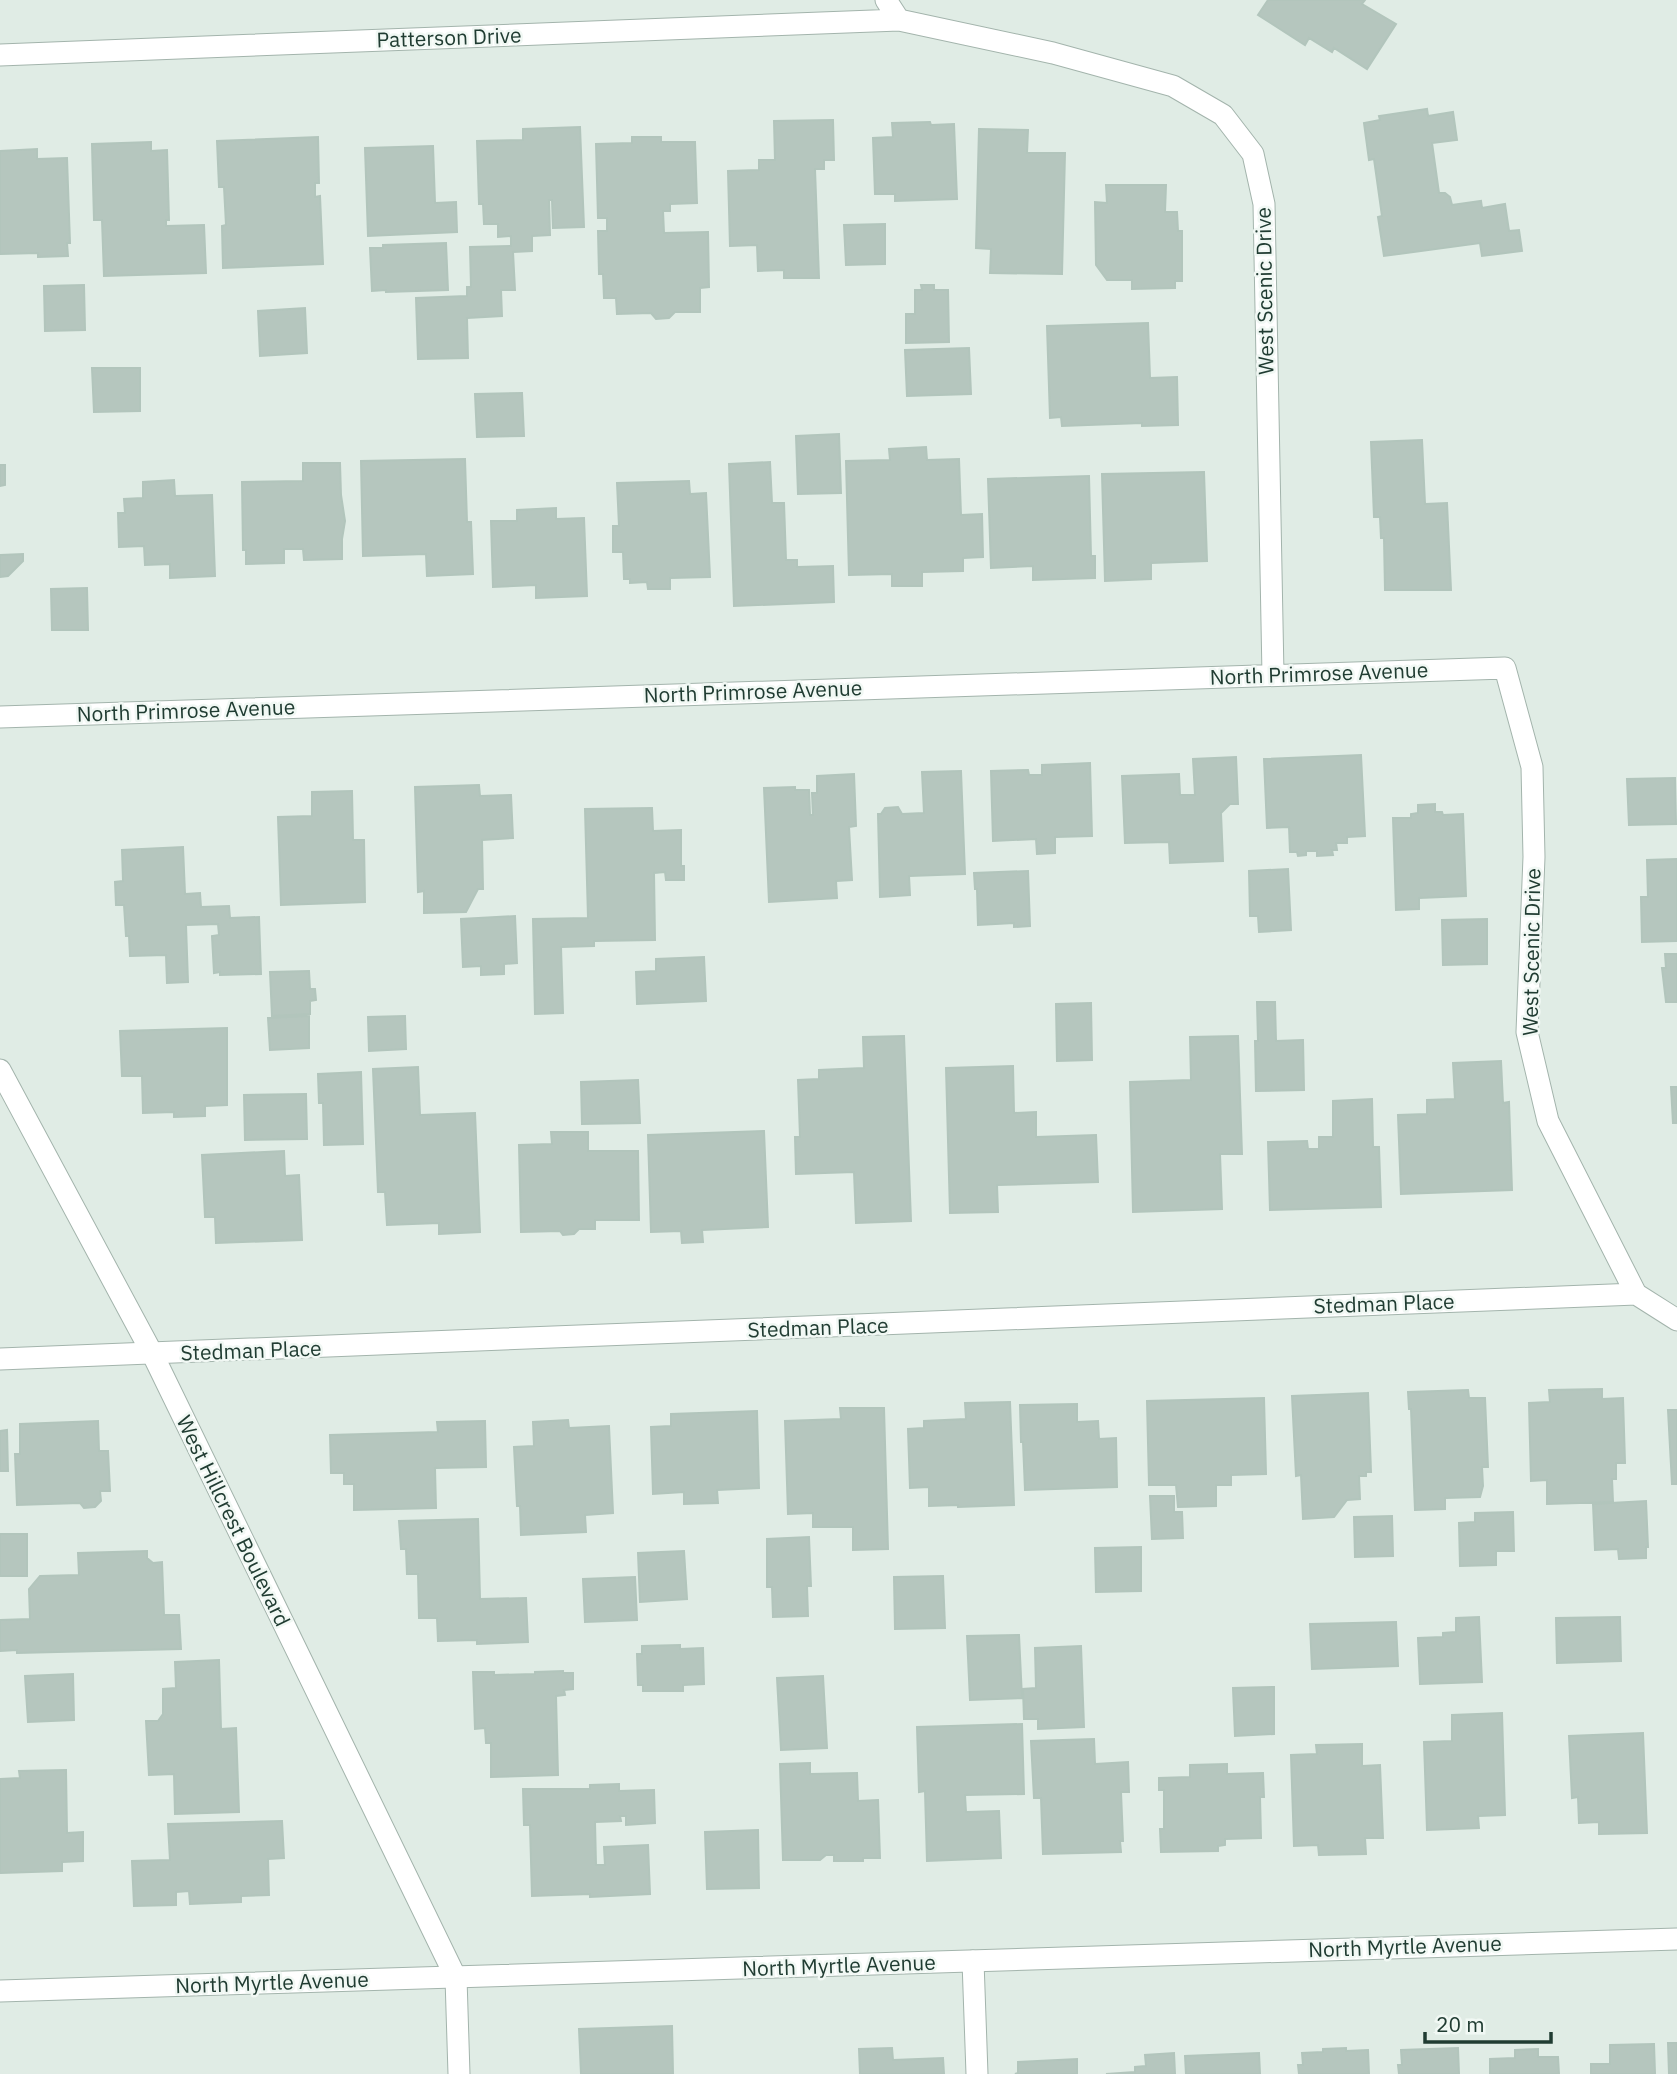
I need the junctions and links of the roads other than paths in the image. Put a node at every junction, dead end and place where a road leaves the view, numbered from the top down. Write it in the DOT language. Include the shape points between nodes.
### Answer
graph roads {
  1 [pos="886,0"];
  2 [pos="899,20"];
  3 [pos="0,55"];
  4 [pos="1505,668"];
  5 [pos="1273,675"];
  6 [pos="0,717"];
  7 [pos="0,1070"];
  8 [pos="1636,1294"];
  9 [pos="1677,1320"];
  10 [pos="153,1355"];
  11 [pos="0,1359"];
  12 [pos="1677,1939"];
  13 [pos="973,1961"];
  14 [pos="456,1978"];
  15 [pos="0,1991"];
  16 [pos="459,2074"];
  17 [pos="977,2074"];
  1 -- 2 [label="street"];
  2 -- 3 [label="street, Patterson Drive"];
  2 -- 5 [label="street, West Scenic Drive" via="1053,53 1173,86 1223,114 1253,154 1265,204"];
  4 -- 5 [label="street, North Primrose Avenue"];
  4 -- 8 [label="street, West Scenic Drive" via="1532,767 1534,857 1527,1032 1548,1121"];
  5 -- 6 [label="street, North Primrose Avenue"];
  7 -- 10 [label="street, West Hillcrest Boulevard"];
  8 -- 9 [label="street"];
  8 -- 10 [label="street, Stedman Place"];
  10 -- 11 [label="street, Stedman Place"];
  10 -- 14 [label="street, West Hillcrest Boulevard"];
  12 -- 13 [label="street, North Myrtle Avenue"];
  13 -- 14 [label="street, North Myrtle Avenue"];
  13 -- 17 [label="street"];
  14 -- 15 [label="street, North Myrtle Avenue"];
  14 -- 16 [label="street"];
}
